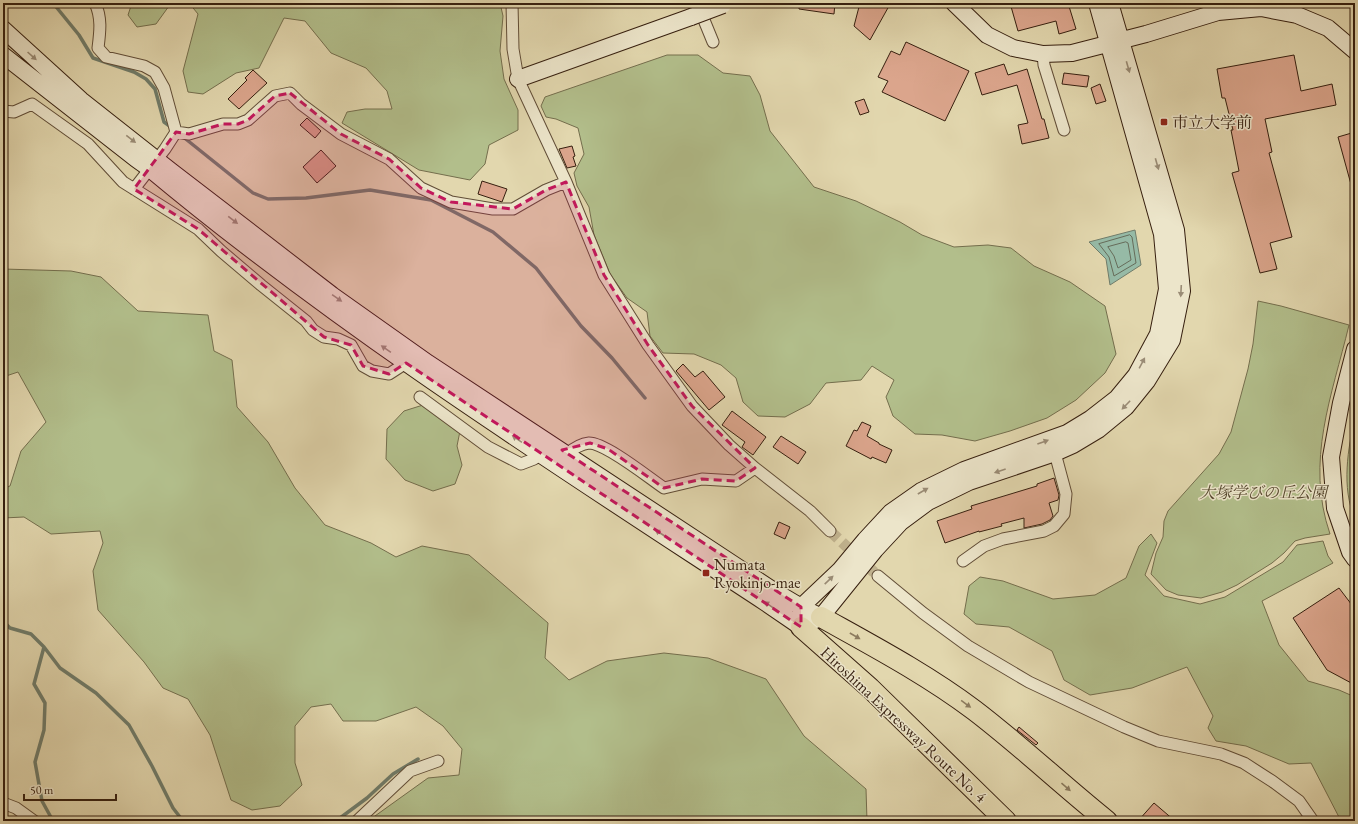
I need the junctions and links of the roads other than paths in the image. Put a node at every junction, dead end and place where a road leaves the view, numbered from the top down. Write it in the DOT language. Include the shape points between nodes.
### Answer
graph roads {
  1 [pos="95,3"];
  2 [pos="512,3"];
  3 [pos="954,3"];
  4 [pos="1097,3"];
  5 [pos="1110,3"];
  6 [pos="726,4"];
  7 [pos="694,10"];
  8 [pos="3,29"];
  9 [pos="1114,41"];
  10 [pos="713,42"];
  11 [pos="1355,51"];
  12 [pos="1043,54"];
  13 [pos="3,55"];
  14 [pos="518,79"];
  15 [pos="3,111"];
  16 [pos="1064,130"];
  17 [pos="176,132"];
  18 [pos="153,164"];
  19 [pos="566,182"];
  20 [pos="134,189"];
  21 [pos="1355,349"];
  22 [pos="406,363"];
  23 [pos="420,397"];
  24 [pos="1055,453"];
  25 [pos="540,454"];
  26 [pos="567,454"];
  27 [pos="755,468"];
  28 [pos="830,531"];
  29 [pos="1355,559"];
  30 [pos="963,561"];
  31 [pos="878,576"];
  32 [pos="801,607"];
  33 [pos="821,617"];
  34 [pos="801,627"];
  35 [pos="438,761"];
  36 [pos="3,803"];
  37 [pos="34,821"];
  38 [pos="357,821"];
  39 [pos="1006,821"];
  40 [pos="1107,821"];
  41 [pos="1313,821"];
  1 -- 17 [label="street" via="99,12 98,48 106,57 144,66 155,72 164,88"];
  2 -- 14 [label="street" via="513,49"];
  3 -- 12 [label="street" via="988,35 1013,48"];
  4 -- 9 [label="street"];
  5 -- 9 [label="street"];
  6 -- 7 [label="street, bridge"];
  7 -- 10 [label="street"];
  7 -- 14 [label="street"];
  8 -- 18 [label="street, one-way"];
  9 -- 11 [label="street" via="1218,12 1261,8 1297,15 1328,28"];
  9 -- 12 [label="street" via="1072,53"];
  9 -- 24 [label="street, one-way" via="1176,230 1182,291 1172,340 1147,381 1126,407 1098,430"];
  32 -- 9 [label="street, one-way" via="840,570 892,512 921,491 964,470 1067,433 1117,398 1136,375 1158,334 1167,289 1162,234"];
  12 -- 16 [label="street"];
  13 -- 18 [label="street" via="125,151"];
  14 -- 19 [label="street"];
  15 -- 20 [label="street" via="14,112 32,104 88,144 123,182"];
  17 -- 18 [label="street"];
  17 -- 19 [label="street" via="189,134 222,124 238,124 248,120 275,96 290,93 341,134 389,159 421,188 451,202 493,209 513,209"];
  18 -- 20 [label="street"];
  22 -- 18 [label="street, one-way" via="266,262"];
  18 -- 26 [label="street, one-way" via="428,363"];
  19 -- 27 [label="street" via="604,275 648,345 692,406"];
  20 -- 22 [label="street" via="198,229 221,252 306,320 313,330 324,337 338,339 351,345 363,366 372,371 389,374"];
  21 -- 29 [label="street" via="1331,457 1335,508 1350,552"];
  25 -- 22 [label="street, one-way"];
  23 -- 25 [label="street" via="488,447 521,464"];
  24 -- 30 [label="street" via="1066,494 1064,514 1054,526 1044,531 984,546"];
  24 -- 33 [label="street, one-way" via="969,482 928,502 901,522"];
  34 -- 25 [label="street, one-way"];
  26 -- 27 [label="street" via="575,447 590,443 608,449 664,488 702,480 736,481"];
  26 -- 32 [label="street"];
  27 -- 28 [label="street" via="810,511"];
  31 -- 41 [label="street" via="968,646 1029,682 1158,741 1221,754 1244,763 1299,801"];
  32 -- 33 [label="street"];
  32 -- 34 [label="street"];
  33 -- 34 [label="street"];
  33 -- 40 [label="highway, Hiroshima Expressway Route No. 4, one-way" via="947,691 975,711"];
  34 -- 39 [label="highway, Hiroshima Expressway Route No. 4" via="870,688"];
  35 -- 38 [label="street" via="410,771"];
  36 -- 37 [label="street" via="16,808"];
}
